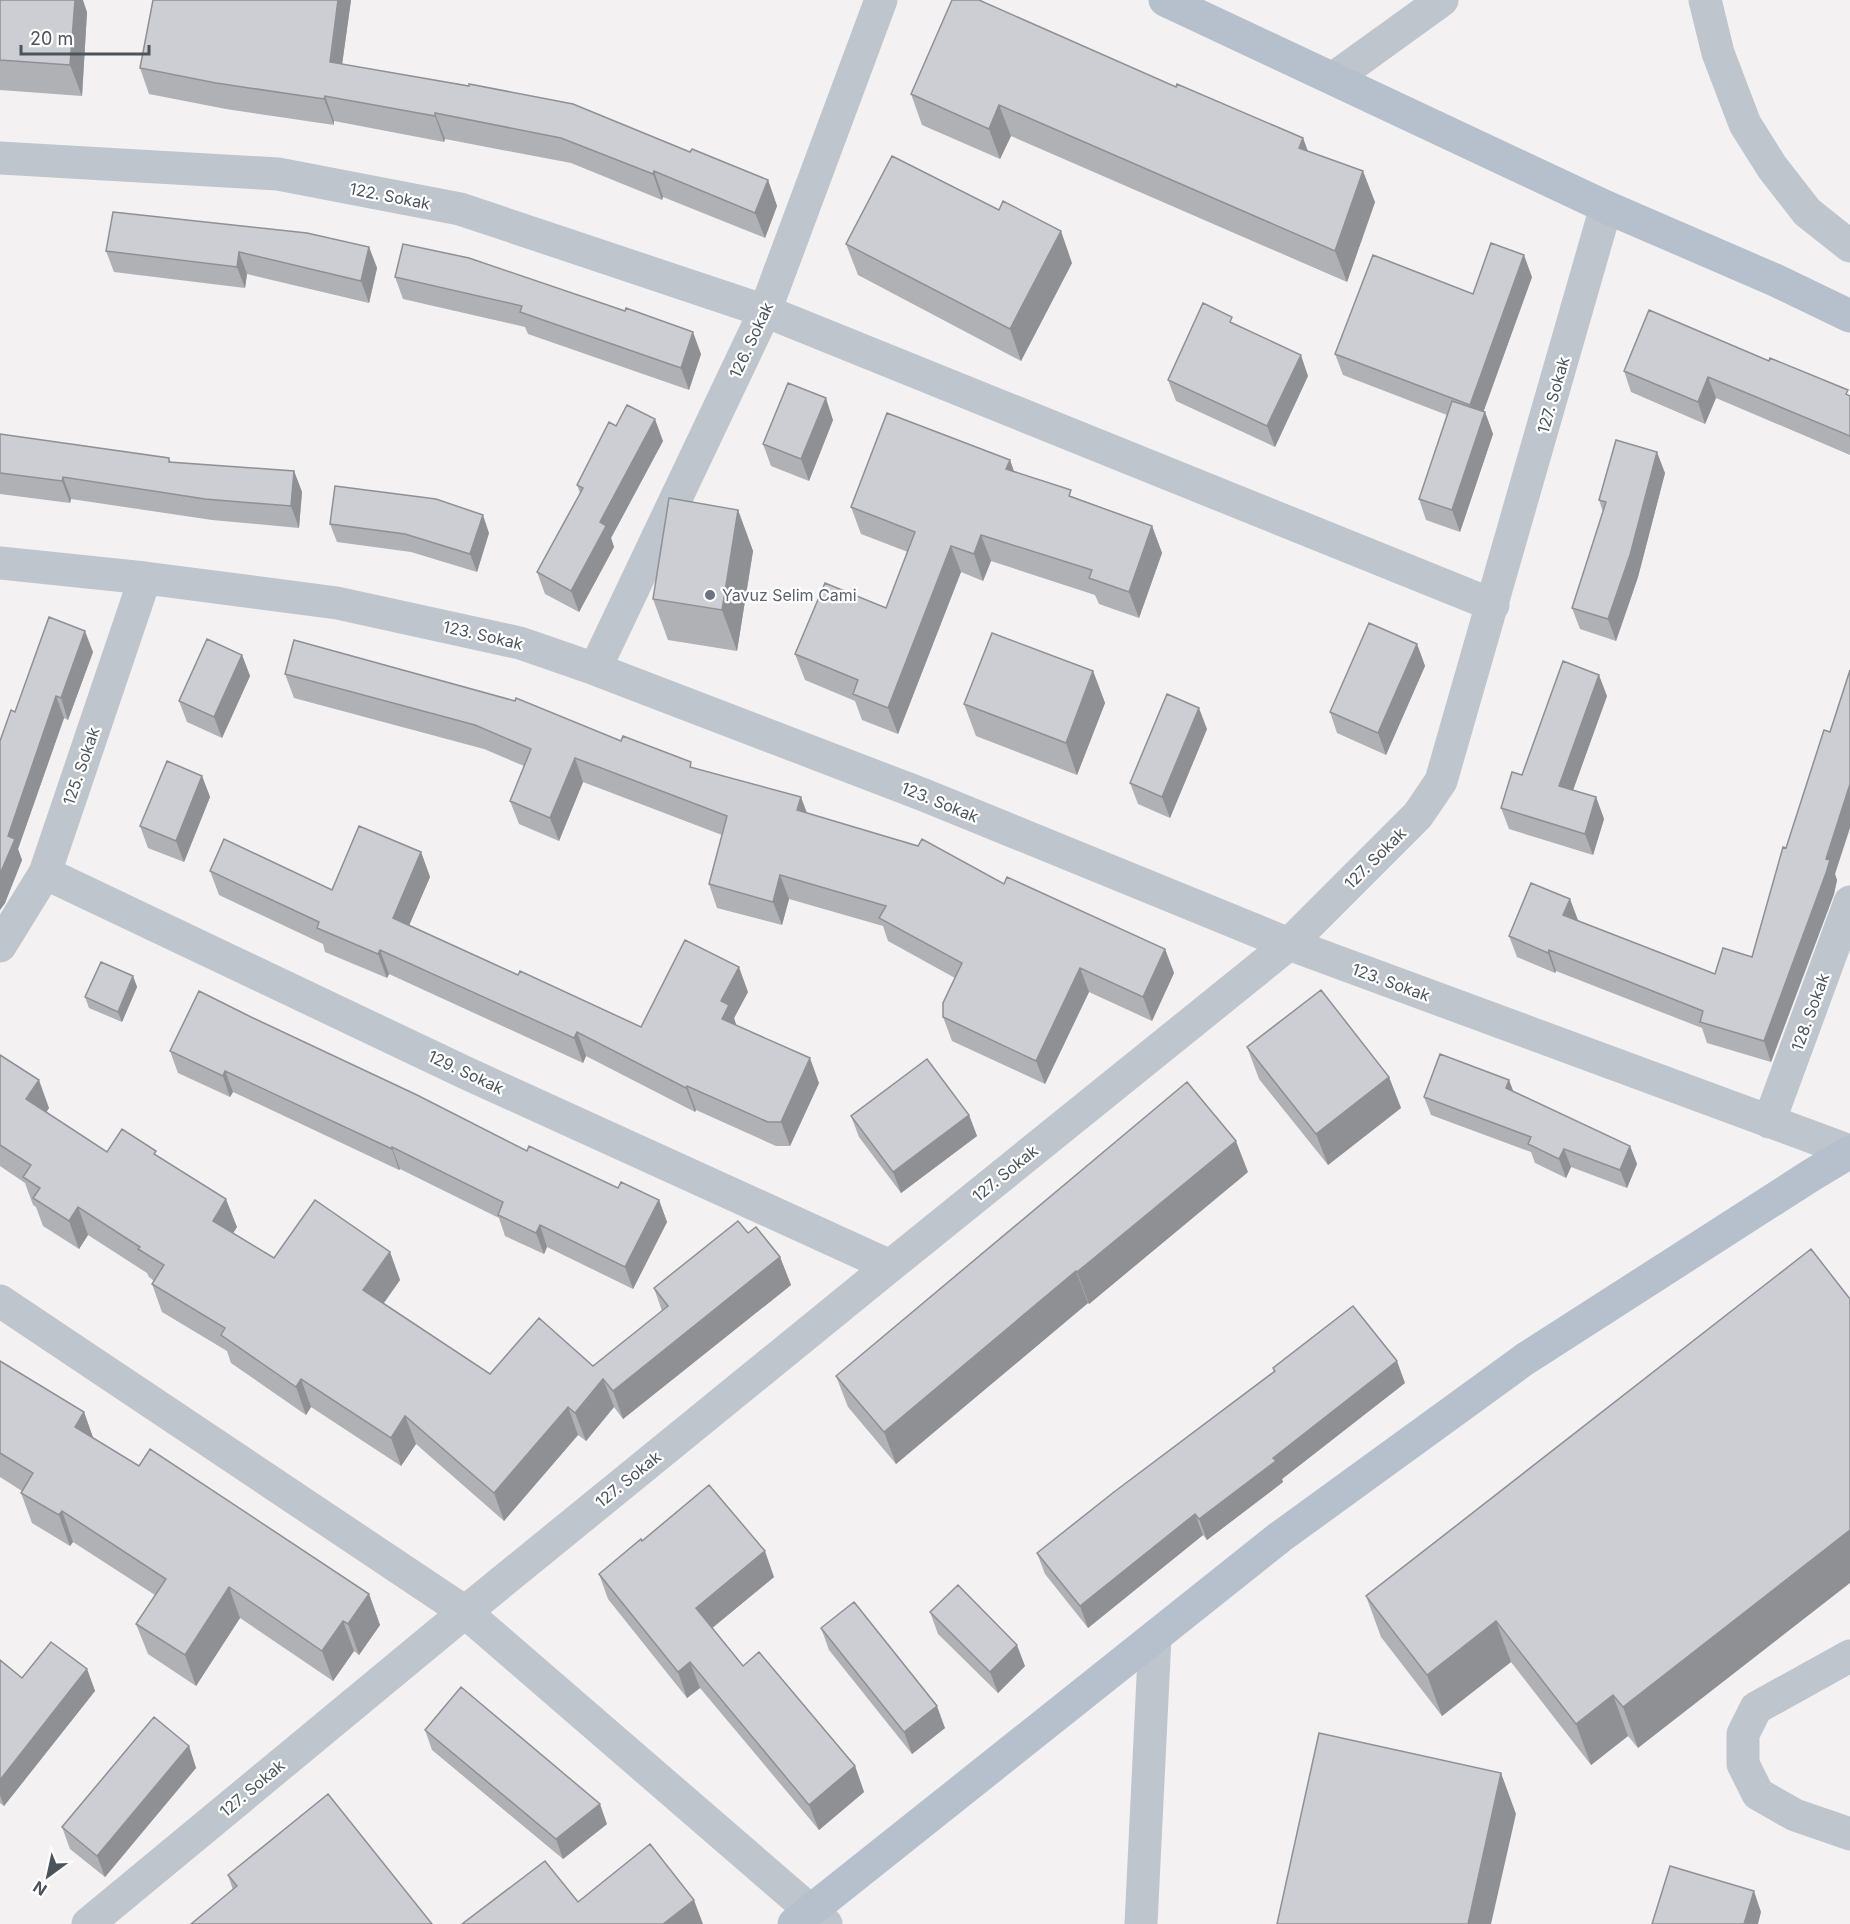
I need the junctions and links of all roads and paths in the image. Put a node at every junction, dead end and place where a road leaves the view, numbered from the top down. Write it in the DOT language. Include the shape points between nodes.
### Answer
graph roads {
  1 [pos="881,0"];
  2 [pos="1166,0"];
  3 [pos="1442,0"];
  4 [pos="1704,0"];
  5 [pos="1334,78"];
  6 [pos="0,158"];
  7 [pos="1606,207"];
  8 [pos="1850,246"];
  9 [pos="765,311"];
  10 [pos="1850,316"];
  11 [pos="0,563"];
  12 [pos="145,578"];
  13 [pos="1492,605"];
  14 [pos="595,669"];
  15 [pos="45,873"];
  16 [pos="1850,902"];
  17 [pos="1289,944"];
  18 [pos="0,946"];
  19 [pos="1770,1122"];
  20 [pos="1850,1152"];
  21 [pos="890,1266"];
  22 [pos="0,1301"];
  23 [pos="465,1612"];
  24 [pos="1155,1637"];
  25 [pos="1850,1656"];
  26 [pos="1850,1834"];
  27 [pos="810,1919"];
  28 [pos="88,1924"];
  29 [pos="1141,1924"];
  1 -- 9 [label="street, 126. Sokak"];
  2 -- 5 [label="main road"];
  3 -- 5 [label="street"];
  4 -- 8 [label="street" via="1718,53 1745,124 1807,212"];
  5 -- 7 [label="main road"];
  6 -- 9 [label="street, 122. Sokak" via="278,174 460,209"];
  7 -- 10 [label="main road"];
  7 -- 13 [label="street, 127. Sokak"];
  9 -- 13 [label="street, 122. Sokak"];
  9 -- 14 [label="street, 126. Sokak"];
  11 -- 12 [label="street, 123. Sokak"];
  12 -- 14 [label="street, 123. Sokak" via="337,603 520,643"];
  12 -- 15 [label="street, 125. Sokak"];
  13 -- 17 [label="street, 127. Sokak" via="1441,781 1418,815"];
  14 -- 17 [label="street, 123. Sokak" via="924,795"];
  15 -- 18 [label="street, 125. Sokak"];
  15 -- 21 [label="street, 129. Sokak" via="466,1073"];
  16 -- 19 [label="street, 128. Sokak"];
  17 -- 19 [label="street, 123. Sokak"];
  17 -- 21 [label="street, 127. Sokak"];
  19 -- 20 [label="street, 123. Sokak"];
  20 -- 24 [label="main road" via="1525,1359 1280,1537"];
  21 -- 23 [label="street, 127. Sokak"];
  22 -- 23 [label="street"];
  23 -- 27 [label="street"];
  23 -- 28 [label="street, 127. Sokak"];
  24 -- 27 [label="main road"];
  24 -- 29 [label="street"];
  25 -- 26 [label="street" via="1756,1708 1743,1734 1743,1764 1758,1794 1795,1815"];
}
